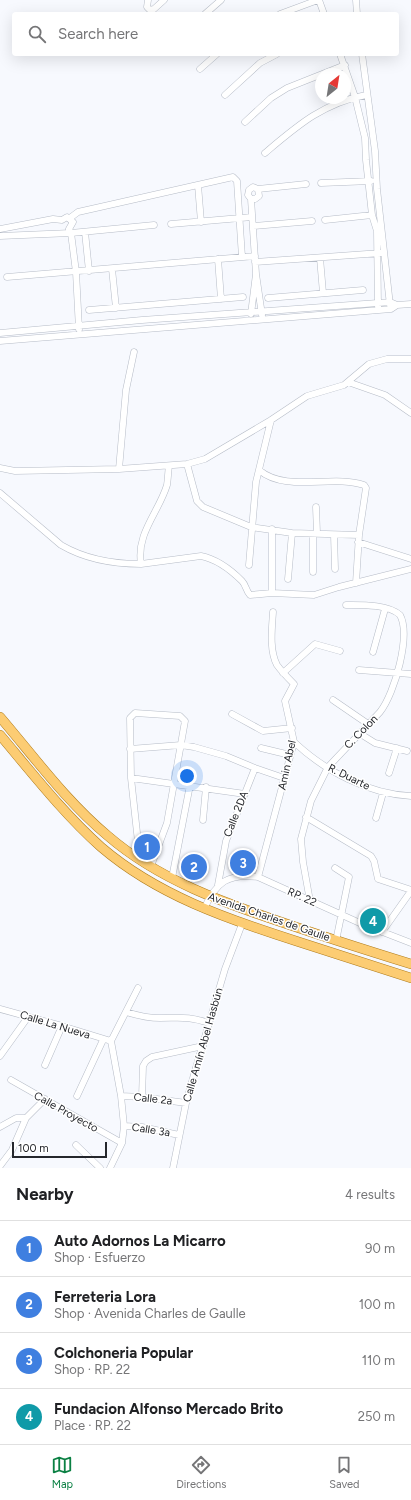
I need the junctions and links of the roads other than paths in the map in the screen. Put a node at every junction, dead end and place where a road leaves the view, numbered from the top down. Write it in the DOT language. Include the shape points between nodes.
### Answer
graph roads {
  1 [pos="148,0"];
  2 [pos="164,0"];
  3 [pos="221,0"];
  4 [pos="318,0"];
  5 [pos="356,0"];
  6 [pos="207,12"];
  7 [pos="285,12"];
  8 [pos="323,12"];
  9 [pos="357,12"];
  10 [pos="215,56"];
  11 [pos="273,56"];
  12 [pos="341,56"];
  13 [pos="362,56"];
  14 [pos="345,64"];
  15 [pos="200,70"];
  16 [pos="225,95"];
  17 [pos="366,95"];
  18 [pos="355,97"];
  19 [pos="245,122"];
  20 [pos="265,153"];
  21 [pos="376,180"];
  22 [pos="368,181"];
  23 [pos="321,183"];
  24 [pos="306,184"];
  25 [pos="198,185"];
  26 [pos="372,216"];
  27 [pos="252,217"];
  28 [pos="70,218"];
  29 [pos="240,218"];
  30 [pos="62,220"];
  31 [pos="325,220"];
  32 [pos="312,221"];
  33 [pos="201,222"];
  34 [pos="171,224"];
  35 [pos="154,225"];
  36 [pos="253,226"];
  37 [pos="0,229"];
  38 [pos="70,231"];
  39 [pos="85,232"];
  40 [pos="0,236"];
  41 [pos="381,253"];
  42 [pos="242,257"];
  43 [pos="320,258"];
  44 [pos="218,259"];
  45 [pos="255,259"];
  46 [pos="112,269"];
  47 [pos="89,271"];
  48 [pos="76,272"];
  49 [pos="256,274"];
  50 [pos="7,277"];
  51 [pos="363,290"];
  52 [pos="322,293"];
  53 [pos="243,297"];
  54 [pos="268,298"];
  55 [pos="221,299"];
  56 [pos="411,304"];
  57 [pos="390,305"];
  58 [pos="378,306"];
  59 [pos="116,308"];
  60 [pos="89,310"];
  61 [pos="262,311"];
  62 [pos="251,312"];
  63 [pos="262,319"];
  64 [pos="251,320"];
  65 [pos="79,325"];
  66 [pos="0,333"];
  67 [pos="79,334"];
  68 [pos="0,341"];
  69 [pos="134,352"];
  70 [pos="411,359"];
  71 [pos="348,382"];
  72 [pos="411,413"];
  73 [pos="271,420"];
  74 [pos="187,464"];
  75 [pos="169,466"];
  76 [pos="0,468"];
  77 [pos="119,469"];
  78 [pos="259,470"];
  79 [pos="0,493"];
  80 [pos="316,507"];
  81 [pos="251,527"];
  82 [pos="272,529"];
  83 [pos="292,533"];
  84 [pos="315,534"];
  85 [pos="334,535"];
  86 [pos="358,538"];
  87 [pos="411,559"];
  88 [pos="141,564"];
  89 [pos="249,565"];
  90 [pos="335,569"];
  91 [pos="411,569"];
  92 [pos="312,572"];
  93 [pos="288,579"];
  94 [pos="356,583"];
  95 [pos="272,593"];
  96 [pos="346,605"];
  97 [pos="385,609"];
  98 [pos="273,612"];
  99 [pos="409,629"];
  100 [pos="340,651"];
  101 [pos="373,652"];
  102 [pos="359,670"];
  103 [pos="283,672"];
  104 [pos="411,674"];
  105 [pos="400,675"];
  106 [pos="332,700"];
  107 [pos="232,714"];
  108 [pos="0,717"];
  109 [pos="368,724"];
  110 [pos="292,728"];
  111 [pos="359,733"];
  112 [pos="0,734"];
  113 [pos="294,742"];
  114 [pos="181,745"];
  115 [pos="261,748"];
  116 [pos="397,748"];
  117 [pos="130,750"];
  118 [pos="408,751"];
  119 [pos="290,756"];
  120 [pos="328,767"];
  121 [pos="255,768"];
  122 [pos="389,773"];
  123 [pos="131,778"];
  124 [pos="284,778"];
  125 [pos="173,783"];
  126 [pos="190,785"];
  127 [pos="206,787"];
  128 [pos="384,793"];
  129 [pos="244,794"];
  130 [pos="411,796"];
  131 [pos="306,817"];
  132 [pos="376,818"];
  133 [pos="203,820"];
  134 [pos="140,860"];
  135 [pos="151,866"];
  136 [pos="335,868"];
  137 [pos="258,877"];
  138 [pos="172,878"];
  139 [pos="218,885"];
  140 [pos="411,890"];
  141 [pos="210,897"];
  142 [pos="310,901"];
  143 [pos="204,909"];
  144 [pos="342,915"];
  145 [pos="242,924"];
  146 [pos="382,932"];
  147 [pos="336,941"];
  148 [pos="411,943"];
  149 [pos="411,964"];
  150 [pos="411,978"];
  151 [pos="138,988"];
  152 [pos="0,1009"];
  153 [pos="126,1012"];
  154 [pos="28,1017"];
  155 [pos="209,1023"];
  156 [pos="62,1026"];
  157 [pos="103,1040"];
  158 [pos="111,1041"];
  159 [pos="203,1046"];
  160 [pos="0,1056"];
  161 [pos="45,1065"];
  162 [pos="11,1080"];
  163 [pos="77,1096"];
  164 [pos="121,1096"];
  165 [pos="142,1097"];
  166 [pos="45,1099"];
  167 [pos="186,1103"];
  168 [pos="26,1118"];
  169 [pos="124,1126"];
  170 [pos="0,1127"];
  171 [pos="179,1135"];
  172 [pos="122,1143"];
  173 [pos="76,1145"];
  174 [pos="0,1166"];
  175 [pos="100,1168"];
  176 [pos="110,1168"];
  177 [pos="173,1168"];
  1 -- 2 [label="street" via="146,7 150,10"];
  3 -- 6 [label="street"];
  4 -- 7 [label="street"];
  4 -- 8 [label="street"];
  5 -- 9 [label="street"];
  10 -- 15 [label="street"];
  11 -- 16 [label="street" via="260,63"];
  12 -- 14 [label="street"];
  13 -- 17 [label="street"];
  14 -- 18 [label="street"];
  14 -- 19 [label="street" via="286,88"];
  17 -- 18 [label="street"];
  17 -- 21 [label="street" via="375,152"];
  18 -- 20 [label="street" via="307,118"];
  18 -- 22 [label="street" via="365,138"];
  21 -- 22 [label="street"];
  21 -- 41 [label="street"];
  22 -- 23 [label="street"];
  22 -- 26 [label="street"];
  24 -- 27 [label="street" via="258,189 253,187 248,195 252,199"];
  25 -- 28 [label="street" via="78,212"];
  25 -- 29 [label="street" via="226,178 236,179"];
  25 -- 33 [label="street"];
  26 -- 31 [label="street"];
  26 -- 41 [label="street"];
  27 -- 29 [label="street"];
  27 -- 36 [label="street"];
  28 -- 30 [label="street"];
  28 -- 38 [label="street" via="73,222"];
  29 -- 33 [label="street"];
  29 -- 42 [label="street"];
  30 -- 37 [label="street" via="53,219"];
  30 -- 38 [label="street" via="62,226"];
  32 -- 36 [label="street"];
  33 -- 34 [label="street"];
  35 -- 39 [label="street"];
  36 -- 45 [label="street"];
  38 -- 39 [label="street"];
  38 -- 40 [label="street"];
  38 -- 48 [label="street"];
  39 -- 47 [label="street"];
  41 -- 43 [label="street"];
  41 -- 57 [label="street"];
  41 -- 58 [label="street"];
  42 -- 44 [label="street"];
  42 -- 45 [label="street"];
  43 -- 45 [label="street"];
  43 -- 52 [label="street"];
  44 -- 46 [label="street"];
  44 -- 55 [label="street"];
  45 -- 49 [label="street"];
  46 -- 47 [label="street"];
  46 -- 59 [label="street"];
  47 -- 48 [label="street"];
  48 -- 50 [label="street"];
  48 -- 65 [label="street"];
  49 -- 61 [label="street"];
  49 -- 62 [label="street"];
  51 -- 52 [label="street"];
  52 -- 54 [label="street"];
  53 -- 55 [label="street"];
  55 -- 59 [label="street"];
  56 -- 57 [label="street"];
  57 -- 58 [label="street"];
  58 -- 61 [label="street"];
  58 -- 63 [label="street"];
  59 -- 60 [label="street"];
  61 -- 62 [label="street"];
  61 -- 63 [label="street"];
  62 -- 64 [label="street"];
  62 -- 65 [label="street"];
  63 -- 64 [label="street"];
  64 -- 67 [label="street"];
  65 -- 66 [label="street"];
  65 -- 67 [label="street"];
  67 -- 68 [label="street"];
  69 -- 77 [label="street" via="126,390"];
  70 -- 71 [label="street" via="376,361"];
  71 -- 72 [label="street" via="385,395"];
  71 -- 73 [label="street" via="334,389 307,396"];
  73 -- 74 [label="street" via="205,459"];
  73 -- 78 [label="street"];
  74 -- 75 [label="street"];
  74 -- 81 [label="street" via="200,506"];
  75 -- 77 [label="street"];
  75 -- 88 [label="street" via="166,486 146,528"];
  76 -- 77 [label="street"];
  78 -- 81 [label="street"];
  78 -- 86 [label="street" via="266,476 303,482 364,484 366,488"];
  79 -- 88 [label="street" via="71,551 122,564"];
  80 -- 84 [label="street"];
  81 -- 82 [label="street"];
  81 -- 89 [label="street"];
  82 -- 83 [label="street"];
  82 -- 95 [label="street"];
  83 -- 84 [label="street"];
  83 -- 93 [label="street"];
  84 -- 85 [label="street"];
  84 -- 92 [label="street"];
  85 -- 86 [label="street"];
  85 -- 90 [label="street"];
  86 -- 87 [label="street"];
  86 -- 94 [label="street"];
  88 -- 95 [label="street" via="207,557 242,581 250,595"];
  91 -- 94 [label="street"];
  94 -- 95 [label="street" via="314,595"];
  96 -- 97 [label="street, C. Colon" via="368,604"];
  97 -- 99 [label="street, C. Colon" via="399,614"];
  97 -- 101 [label="street"];
  98 -- 103 [label="street, Amin Abel" via="271,636 275,660"];
  99 -- 105 [label="street, C. Colon"];
  100 -- 103 [label="street" via="316,644"];
  102 -- 105 [label="street"];
  103 -- 110 [label="street, Amin Abel" via="294,684 286,701"];
  104 -- 105 [label="street"];
  105 -- 109 [label="street, C. Colon" via="382,709"];
  106 -- 109 [label="street"];
  107 -- 110 [label="street" via="263,731"];
  108 -- 134 [label="main road, Avenida Charles de Gaulle" via="70,799 108,836"];
  109 -- 111 [label="street, C. Colon"];
  110 -- 113 [label="street, Amin Abel"];
  111 -- 116 [label="street" via="375,743"];
  111 -- 120 [label="street, C. Colon"];
  112 -- 143 [label="main road, Avenida Charles de Gaulle" via="63,808 102,847 135,872"];
  113 -- 119 [label="street, Amin Abel"];
  113 -- 120 [label="street, R. Duarte" via="308,755"];
  114 -- 117 [label="street"];
  114 -- 117 [label="street" via="185,721 183,717 134,714 130,718"];
  114 -- 121 [label="street" via="213,751"];
  114 -- 125 [label="street"];
  115 -- 119 [label="street"];
  116 -- 118 [label="street"];
  116 -- 122 [label="street"];
  117 -- 123 [label="street"];
  119 -- 124 [label="street, Amin Abel"];
  120 -- 128 [label="street, R. Duarte" via="362,785"];
  120 -- 131 [label="street, C. Colon" via="316,789"];
  121 -- 124 [label="street"];
  121 -- 129 [label="street, Calle 2DA"];
  123 -- 125 [label="street"];
  123 -- 134 [label="street"];
  124 -- 137 [label="street, Amin Abel" via="270,840"];
  125 -- 126 [label="street"];
  125 -- 135 [label="street" via="167,823"];
  126 -- 127 [label="street"];
  126 -- 138 [label="street"];
  127 -- 129 [label="street"];
  127 -- 133 [label="street"];
  128 -- 130 [label="street, R. Duarte"];
  128 -- 132 [label="street"];
  129 -- 139 [label="street, Calle 2DA" via="224,847"];
  131 -- 140 [label="street" via="371,856 378,879"];
  131 -- 142 [label="street, C. Colon" via="301,839"];
  134 -- 135 [label="main road, Avenida Charles de Gaulle"];
  135 -- 138 [label="main road, Avenida Charles de Gaulle"];
  136 -- 144 [label="street" via="349,877"];
  137 -- 139 [label="street, RP. 22" via="238,876"];
  137 -- 142 [label="street, RP. 22"];
  138 -- 141 [label="main road, Avenida Charles de Gaulle"];
  139 -- 141 [label="street"];
  140 -- 146 [label="street"];
  141 -- 143 [label="street"];
  141 -- 147 [label="main road, Avenida Charles de Gaulle"];
  142 -- 144 [label="street, RP. 22"];
  143 -- 145 [label="main road, Avenida Charles de Gaulle"];
  144 -- 146 [label="street, RP. 22"];
  144 -- 147 [label="street"];
  145 -- 150 [label="main road, Avenida Charles de Gaulle"];
  145 -- 155 [label="street, Calle Amín Abel Hasbún"];
  146 -- 148 [label="street, RP. 22"];
  147 -- 149 [label="main road, Avenida Charles de Gaulle"];
  151 -- 153 [label="street"];
  152 -- 154 [label="street, Calle La Nueva"];
  153 -- 155 [label="street" via="158,1018 181,1016"];
  153 -- 158 [label="street"];
  154 -- 156 [label="street, Calle La Nueva"];
  154 -- 160 [label="street"];
  155 -- 159 [label="street, Calle Amín Abel Hasbún"];
  156 -- 157 [label="street, Calle La Nueva"];
  156 -- 161 [label="street"];
  157 -- 158 [label="street, Calle La Nueva"];
  157 -- 163 [label="street"];
  158 -- 164 [label="street"];
  159 -- 165 [label="street" via="152,1057 146,1061 143,1066"];
  159 -- 167 [label="street, Calle Amín Abel Hasbún"];
  162 -- 166 [label="street, Calle Proyecto"];
  164 -- 165 [label="street, Calle 2a"];
  164 -- 169 [label="street"];
  165 -- 167 [label="street, Calle 2a"];
  166 -- 168 [label="street"];
  166 -- 172 [label="street, Calle Proyecto"];
  167 -- 171 [label="street, Calle Amín Abel Hasbún"];
  168 -- 170 [label="street" via="16,1118"];
  168 -- 174 [label="street" via="12,1150"];
  169 -- 171 [label="street, Calle 3a"];
  169 -- 172 [label="street"];
  171 -- 177 [label="street, Calle Amín Abel Hasbún"];
  172 -- 176 [label="street"];
  173 -- 175 [label="street"];
}
